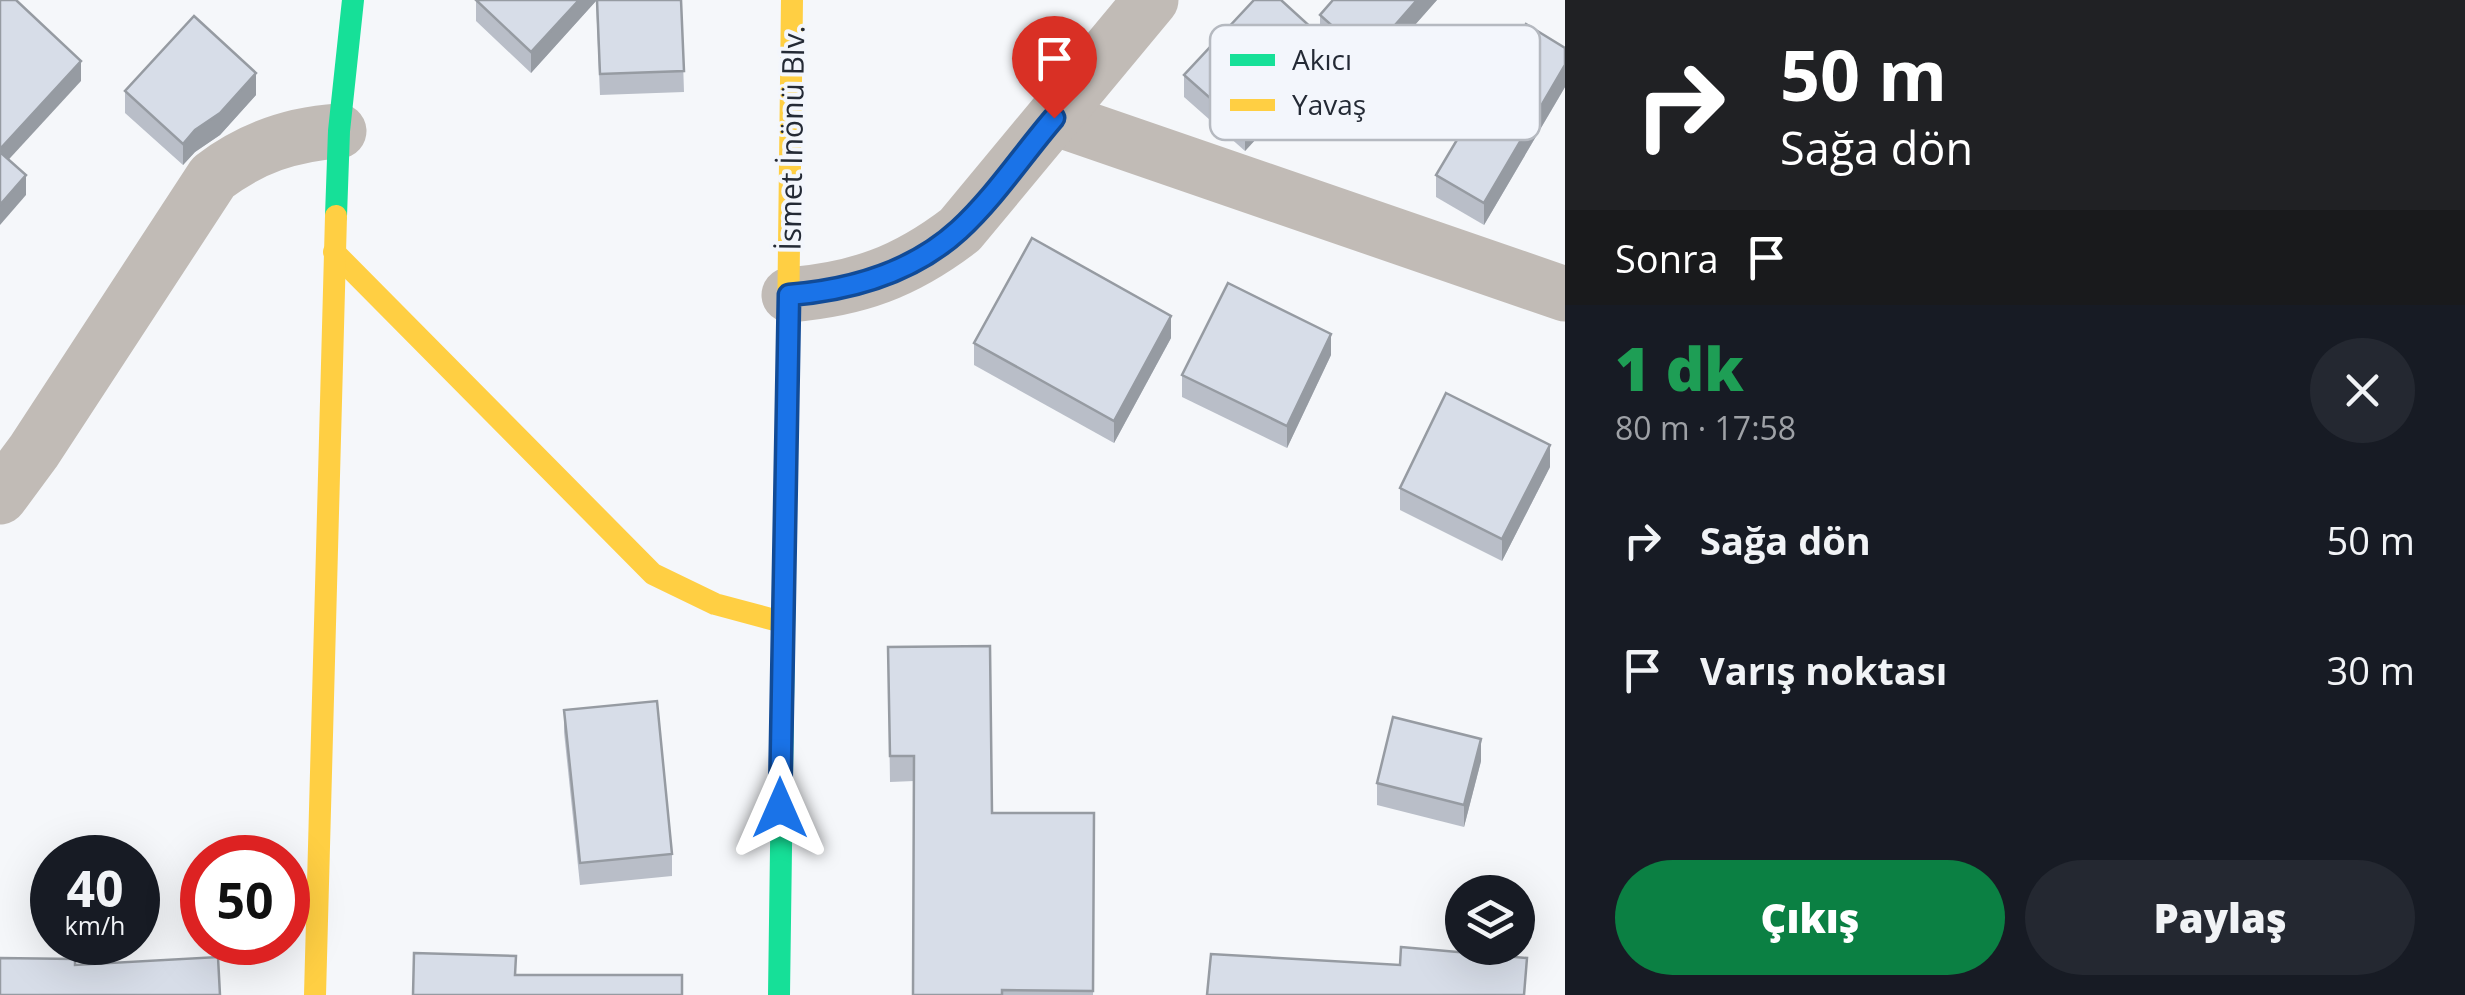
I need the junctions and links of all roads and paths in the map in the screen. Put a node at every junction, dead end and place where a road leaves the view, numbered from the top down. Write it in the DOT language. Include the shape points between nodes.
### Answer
graph roads {
  1 [pos="353,0"];
  2 [pos="792,0"];
  3 [pos="1151,0"];
  4 [pos="1054,118"];
  5 [pos="339,131"];
  6 [pos="334,252"];
  7 [pos="1565,294"];
  8 [pos="789,295"];
  9 [pos="17,435"];
  10 [pos="0,497"];
  11 [pos="782,622"];
  12 [pos="315,995"];
  13 [pos="779,995"];
  1 -- 5 [label="street"];
  2 -- 8 [label="street, İsmet İnönü Blv."];
  3 -- 4 [label="street"];
  4 -- 7 [label="street"];
  4 -- 8 [label="street" via="960,230 930,252 862,284"];
  5 -- 6 [label="street"];
  5 -- 9 [label="street" via="274,141 212,177"];
  6 -- 11 [label="street" via="653,574 728,611"];
  6 -- 12 [label="street"];
  8 -- 11 [label="street, İsmet İnönü Blv."];
  9 -- 10 [label="street"];
  11 -- 13 [label="street, İsmet İnönü Blv."];
}
